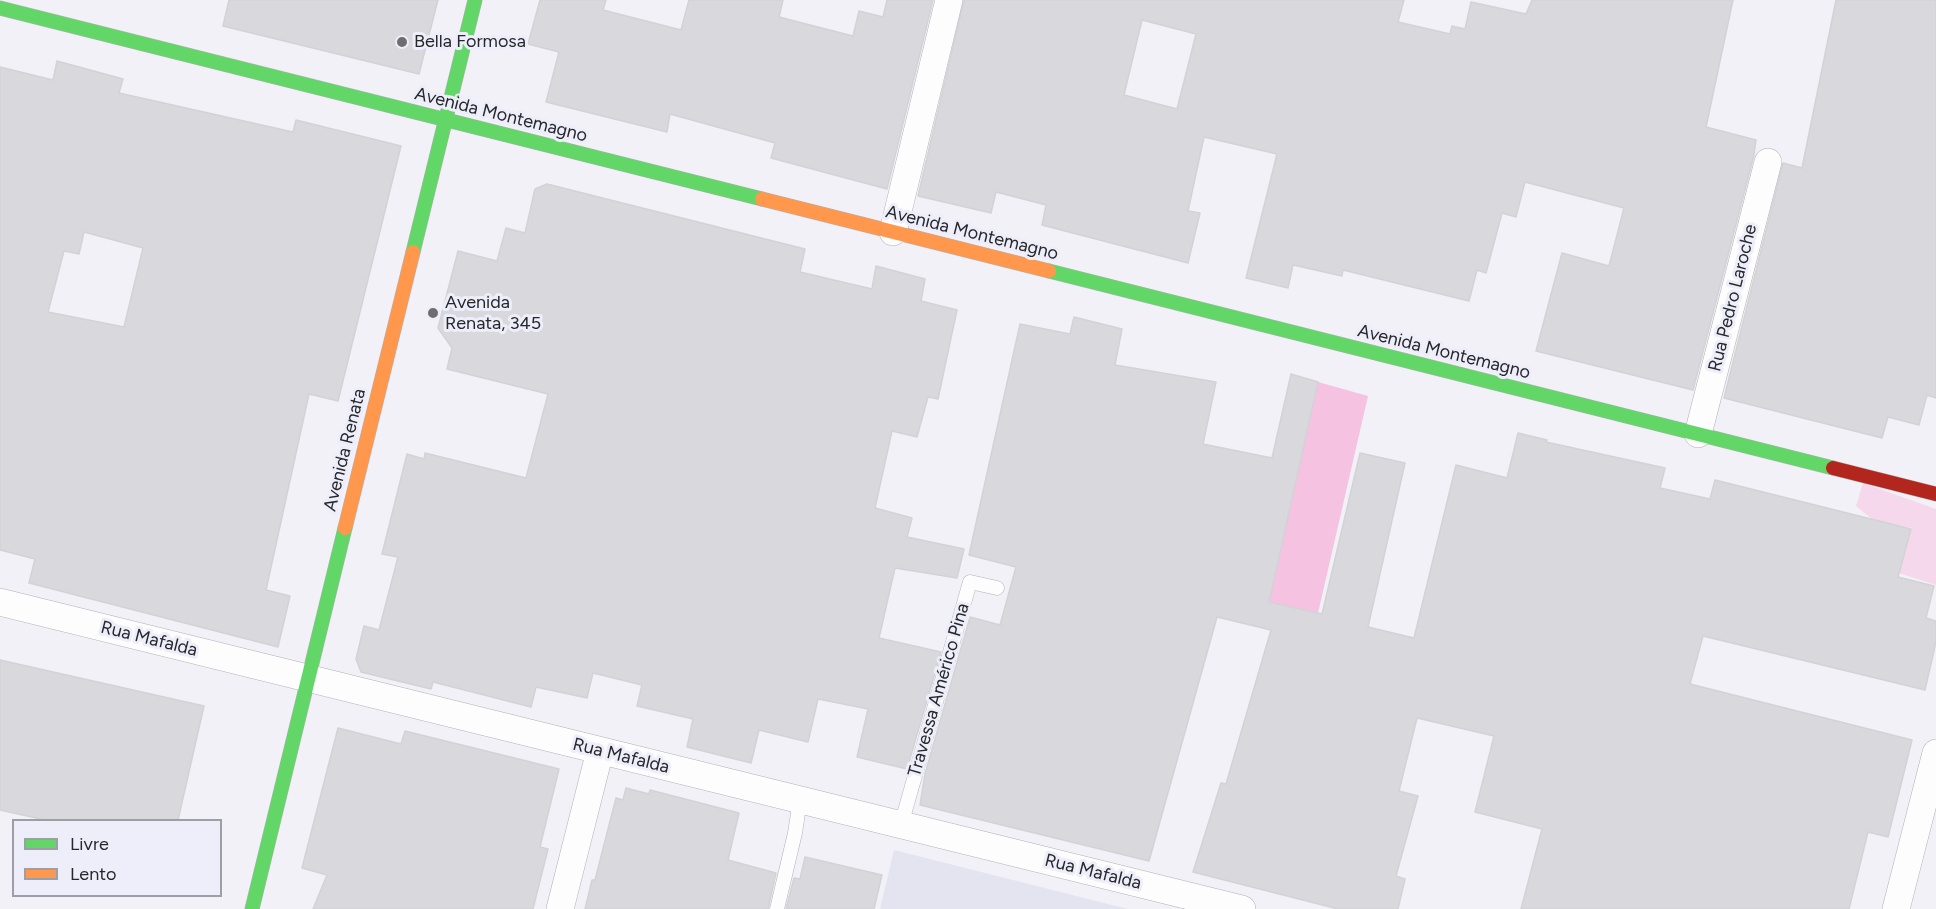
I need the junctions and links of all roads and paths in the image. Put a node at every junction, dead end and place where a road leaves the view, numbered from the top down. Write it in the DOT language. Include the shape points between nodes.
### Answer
graph roads {
  1 [pos="475,0"];
  2 [pos="949,0"];
  3 [pos="0,8"];
  4 [pos="446,119"];
  5 [pos="1768,162"];
  6 [pos="893,232"];
  7 [pos="1698,434"];
  8 [pos="1936,494"];
  9 [pos="997,588"];
  10 [pos="0,602"];
  11 [pos="308,679"];
  12 [pos="600,751"];
  13 [pos="1936,753"];
  14 [pos="800,800"];
  15 [pos="901,825"];
  16 [pos="252,909"];
  17 [pos="560,909"];
  18 [pos="777,909"];
  19 [pos="1242,909"];
  20 [pos="1896,909"];
  1 -- 4 [label="street, Avenida Renata"];
  2 -- 6 [label="street"];
  3 -- 4 [label="street, Avenida Montemagno"];
  4 -- 6 [label="street, Avenida Montemagno"];
  4 -- 11 [label="street, Avenida Renata"];
  5 -- 7 [label="street, Rua Pedro Laroche"];
  6 -- 7 [label="street, Avenida Montemagno"];
  7 -- 8 [label="street, Avenida Montemagno"];
  9 -- 15 [label="lane, Travessa Américo Pina" via="970,582"];
  10 -- 11 [label="street, Rua Mafalda"];
  11 -- 12 [label="street, Rua Mafalda"];
  11 -- 16 [label="street, Avenida Renata"];
  12 -- 14 [label="street, Rua Mafalda"];
  12 -- 17 [label="street"];
  13 -- 20 [label="street"];
  14 -- 15 [label="street, Rua Mafalda"];
  14 -- 18 [label="lane"];
  15 -- 19 [label="street, Rua Mafalda"];
}
